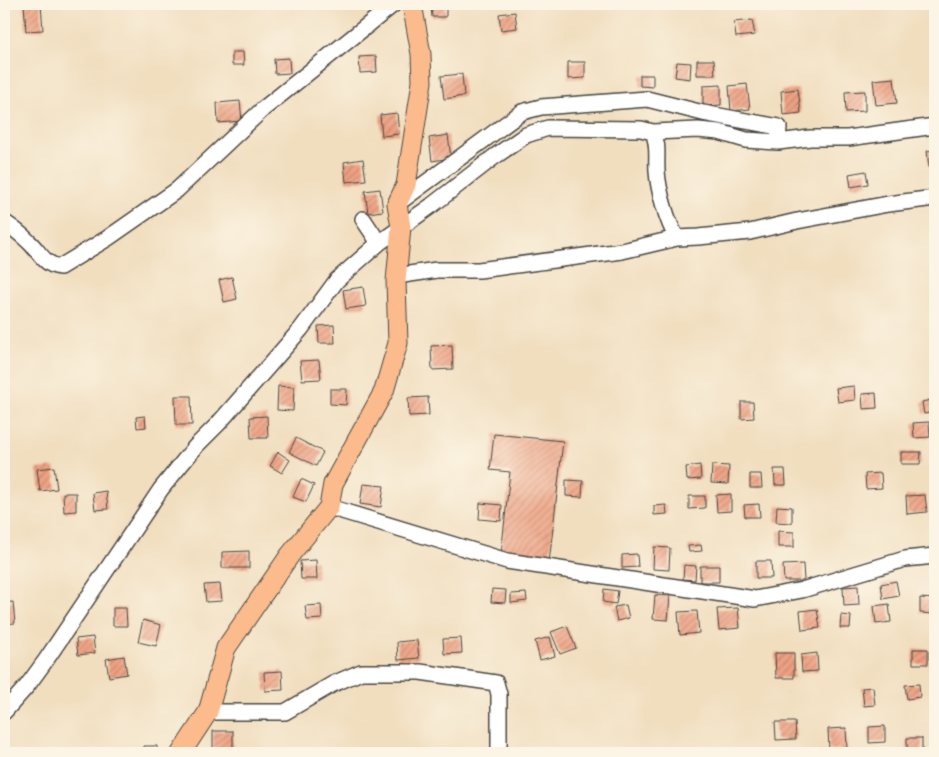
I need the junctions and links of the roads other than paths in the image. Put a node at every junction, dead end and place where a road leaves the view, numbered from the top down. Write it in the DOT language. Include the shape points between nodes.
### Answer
graph roads {
  1 [pos="394,4"];
  2 [pos="412,4"];
  3 [pos="935,126"];
  4 [pos="653,132"];
  5 [pos="778,142"];
  6 [pos="935,198"];
  7 [pos="397,204"];
  8 [pos="364,219"];
  9 [pos="4,222"];
  10 [pos="401,225"];
  11 [pos="676,238"];
  12 [pos="379,242"];
  13 [pos="396,276"];
  14 [pos="329,507"];
  15 [pos="935,556"];
  16 [pos="4,712"];
  17 [pos="208,712"];
  18 [pos="181,753"];
  19 [pos="499,753"];
  1 -- 9 [label="street" via="263,110 177,190 60,267 44,260 31,244"];
  2 -- 7 [label="main road" via="421,54 422,82 406,185"];
  3 -- 5 [label="street" via="848,138"];
  4 -- 5 [label="street" via="698,130 746,140"];
  4 -- 10 [label="street" via="590,127 535,131"];
  4 -- 11 [label="street" via="658,147 659,182"];
  5 -- 7 [label="street" via="779,127 647,99 540,107 522,112"];
  6 -- 11 [label="street" via="888,204 750,232"];
  7 -- 10 [label="main road"];
  8 -- 12 [label="street"];
  10 -- 12 [label="street"];
  10 -- 13 [label="main road"];
  11 -- 13 [label="street" via="622,252 478,270 437,270"];
  12 -- 16 [label="street" via="337,280 301,330 161,489 46,660"];
  13 -- 14 [label="main road" via="398,343 384,390 333,484"];
  14 -- 15 [label="street" via="506,561 755,599 802,590 906,559"];
  14 -- 17 [label="main road" via="290,555 226,648"];
  17 -- 18 [label="main road"];
  17 -- 19 [label="street" via="285,712 361,672 420,672 496,683 499,694"];
}
